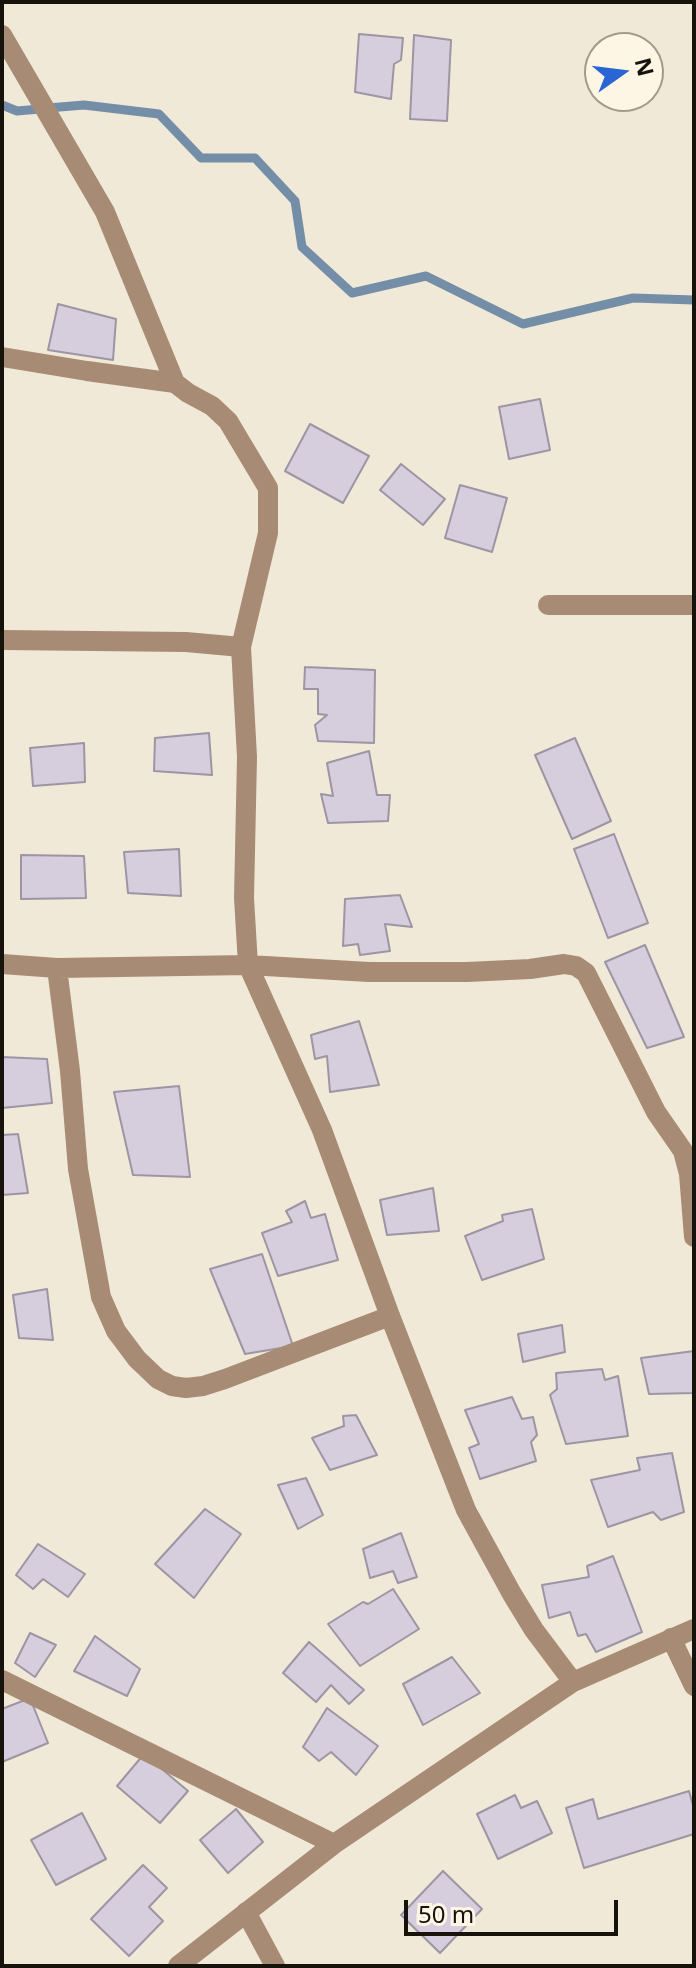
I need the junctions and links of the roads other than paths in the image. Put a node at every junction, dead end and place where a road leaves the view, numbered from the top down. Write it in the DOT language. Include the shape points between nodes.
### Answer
graph roads {
  1 [pos="2,35"];
  2 [pos="2,357"];
  3 [pos="175,383"];
  4 [pos="548,605"];
  5 [pos="694,605"];
  6 [pos="2,640"];
  7 [pos="241,647"];
  8 [pos="2,964"];
  9 [pos="248,965"];
  10 [pos="57,968"];
  11 [pos="694,1237"];
  12 [pos="390,1316"];
  13 [pos="694,1629"];
  14 [pos="671,1638"];
  15 [pos="2,1680"];
  16 [pos="573,1682"];
  17 [pos="694,1686"];
  18 [pos="334,1844"];
  19 [pos="246,1912"];
  20 [pos="178,1966"];
  21 [pos="275,1966"];
  1 -- 3 [label="street" via="105,212"];
  2 -- 3 [label="street"];
  3 -- 7 [label="street" via="228,421 268,488 268,533"];
  4 -- 5 [label="street"];
  6 -- 7 [label="street"];
  7 -- 9 [label="street"];
  8 -- 10 [label="street"];
  9 -- 10 [label="street"];
  9 -- 11 [label="street" via="369,972 576,966 586,973 656,1112 683,1151"];
  9 -- 12 [label="street" via="322,1130"];
  10 -- 12 [label="street" via="78,1169 101,1297 116,1331 137,1359 172,1386 203,1386"];
  12 -- 16 [label="street" via="466,1510 519,1606"];
  13 -- 14 [label="street"];
  14 -- 16 [label="street"];
  14 -- 17 [label="street"];
  15 -- 18 [label="street"];
  16 -- 18 [label="street"];
  18 -- 19 [label="street"];
  19 -- 20 [label="street"];
  19 -- 21 [label="street"];
}
